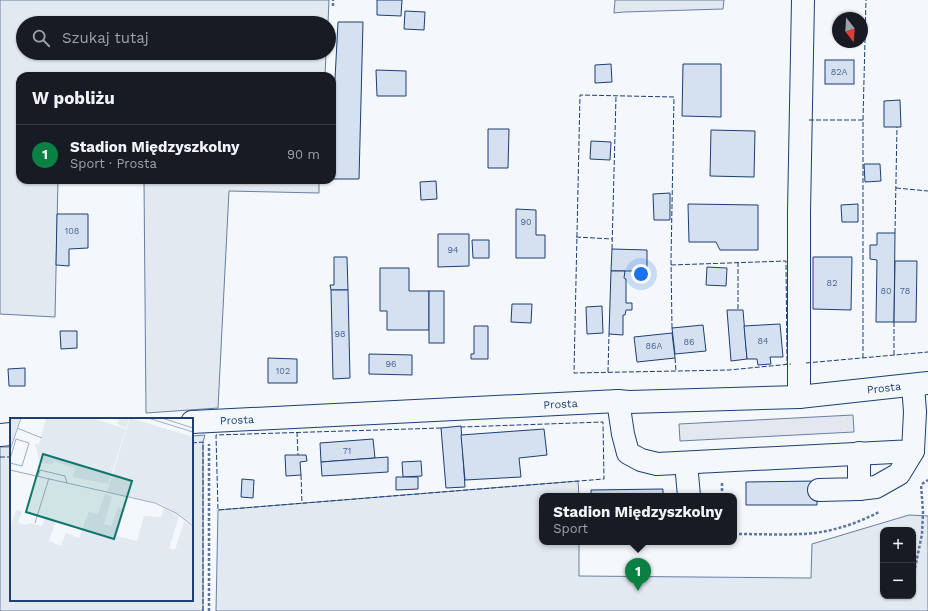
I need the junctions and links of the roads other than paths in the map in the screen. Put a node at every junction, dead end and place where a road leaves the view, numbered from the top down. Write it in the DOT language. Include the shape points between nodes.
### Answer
graph roads {
  1 [pos="803,0"];
  2 [pos="921,384"];
  3 [pos="798,397"];
  4 [pos="618,401"];
  5 [pos="201,422"];
  6 [pos="913,450"];
  7 [pos="859,454"];
  8 [pos="686,462"];
  9 [pos="859,489"];
  10 [pos="819,490"];
  11 [pos="689,493"];
  1 -- 3 [label="street"];
  2 -- 3 [label="street, Prosta"];
  2 -- 6 [label="street" via="915,412"];
  3 -- 4 [label="street, Prosta"];
  4 -- 5 [label="street, Prosta"];
  4 -- 8 [label="street" via="628,453 657,464"];
  6 -- 7 [label="street"];
  6 -- 9 [label="street" via="899,474 876,487"];
  7 -- 8 [label="street"];
  7 -- 9 [label="street"];
  8 -- 11 [label="street"];
  9 -- 10 [label="street"];
}
